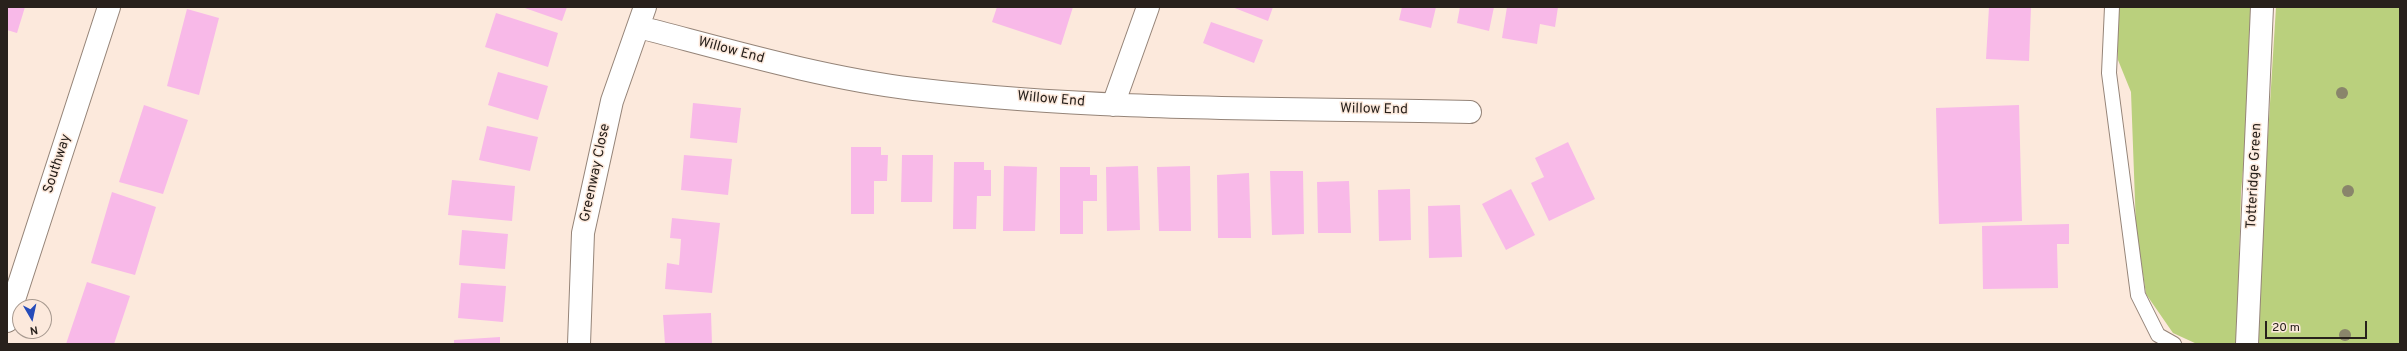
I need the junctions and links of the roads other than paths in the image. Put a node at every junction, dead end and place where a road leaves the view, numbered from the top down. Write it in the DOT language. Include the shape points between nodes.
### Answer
graph roads {
  1 [pos="110,7"];
  2 [pos="1148,7"];
  3 [pos="2112,7"];
  4 [pos="2262,7"];
  5 [pos="642,17"];
  6 [pos="1113,105"];
  7 [pos="1470,112"];
  8 [pos="7,321"];
  9 [pos="578,344"];
  10 [pos="2174,344"];
  11 [pos="2247,344"];
  1 -- 8 [label="street, Southway"];
  2 -- 6 [label="street"];
  3 -- 10 [label="lane" via="2109,73 2138,295 2158,335"];
  4 -- 11 [label="street, Totteridge Green"];
  5 -- 6 [label="street, Willow End" via="783,65 913,89"];
  5 -- 9 [label="street, Greenway Close" via="612,101 583,233"];
  6 -- 7 [label="street, Willow End"];
}
